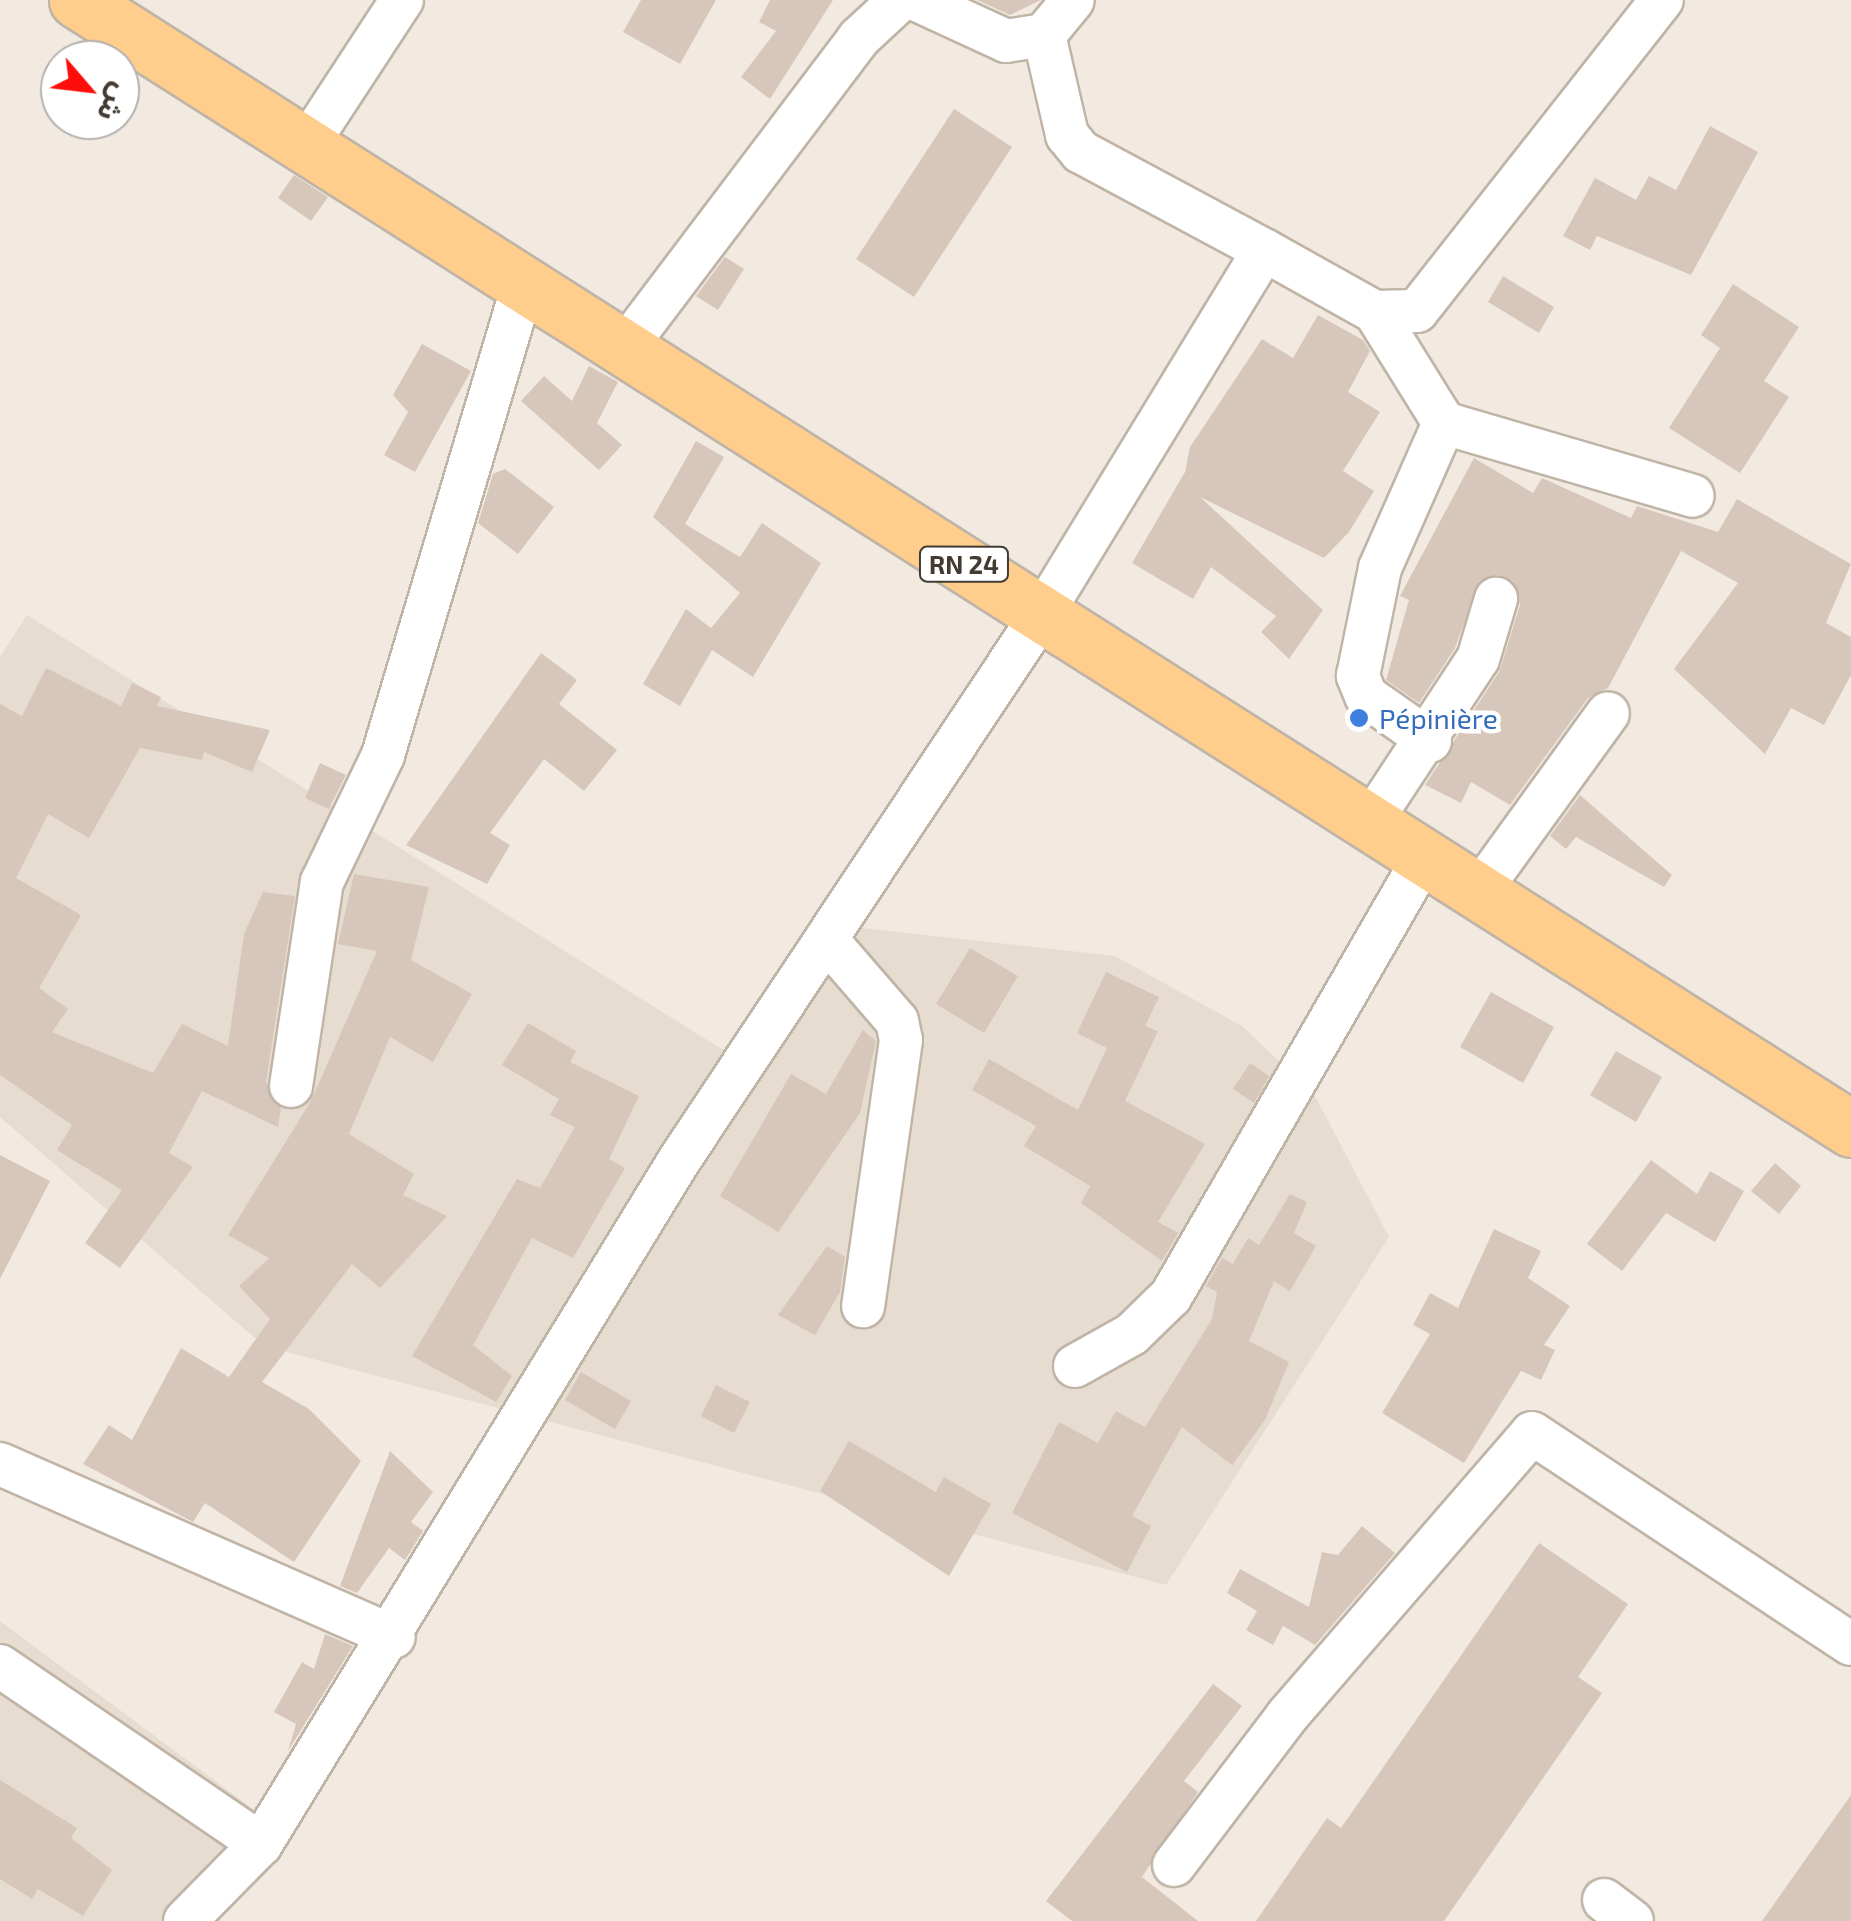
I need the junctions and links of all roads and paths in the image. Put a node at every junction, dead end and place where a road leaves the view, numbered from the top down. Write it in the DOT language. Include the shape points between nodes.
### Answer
graph roads {
  1 [pos="77,0"];
  2 [pos="402,0"];
  3 [pos="900,0"];
  4 [pos="916,0"];
  5 [pos="1073,0"];
  6 [pos="1662,0"];
  7 [pos="1044,35"];
  8 [pos="306,148"];
  9 [pos="1264,250"];
  10 [pos="523,286"];
  11 [pos="1375,312"];
  12 [pos="624,350"];
  13 [pos="1444,423"];
  14 [pos="1693,496"];
  15 [pos="1496,598"];
  16 [pos="1042,614"];
  17 [pos="1608,714"];
  18 [pos="1430,741"];
  19 [pos="1371,821"];
  20 [pos="1425,856"];
  21 [pos="1480,890"];
  22 [pos="826,939"];
  23 [pos="291,1086"];
  24 [pos="1851,1129"];
  25 [pos="864,1306"];
  26 [pos="1075,1366"];
  27 [pos="0,1464"];
  28 [pos="394,1637"];
  29 [pos="1851,1644"];
  30 [pos="0,1666"];
  31 [pos="261,1844"];
  32 [pos="1174,1866"];
  33 [pos="185,1921"];
  1 -- 8 [label="main road, RN 24"];
  2 -- 8 [label="street"];
  3 -- 12 [label="street" via="859,38"];
  4 -- 7 [label="street" via="1006,40"];
  5 -- 7 [label="street"];
  6 -- 11 [label="street" via="1417,311"];
  7 -- 9 [label="street" via="1067,135 1081,152"];
  8 -- 10 [label="main road, RN 24"];
  9 -- 11 [label="street"];
  9 -- 16 [label="street"];
  10 -- 12 [label="main road, RN 24"];
  10 -- 23 [label="street" via="383,755 322,882"];
  11 -- 13 [label="street"];
  12 -- 16 [label="main road, RN 24"];
  13 -- 14 [label="street"];
  13 -- 18 [label="street" via="1380,568 1358,676 1366,696"];
  15 -- 18 [label="street" via="1478,659"];
  16 -- 19 [label="main road, RN 24"];
  16 -- 22 [label="street"];
  17 -- 21 [label="street"];
  18 -- 19 [label="street"];
  19 -- 20 [label="main road, RN 24"];
  20 -- 21 [label="main road, RN 24"];
  20 -- 26 [label="street" via="1171,1296 1132,1334"];
  21 -- 24 [label="main road, RN 24"];
  22 -- 25 [label="street" via="897,1020 901,1040"];
  22 -- 28 [label="street" via="680,1159"];
  27 -- 28 [label="street"];
  28 -- 31 [label="street"];
  29 -- 32 [label="street" via="1532,1433 1287,1716"];
  30 -- 31 [label="street"];
  31 -- 33 [label="street"];
}
